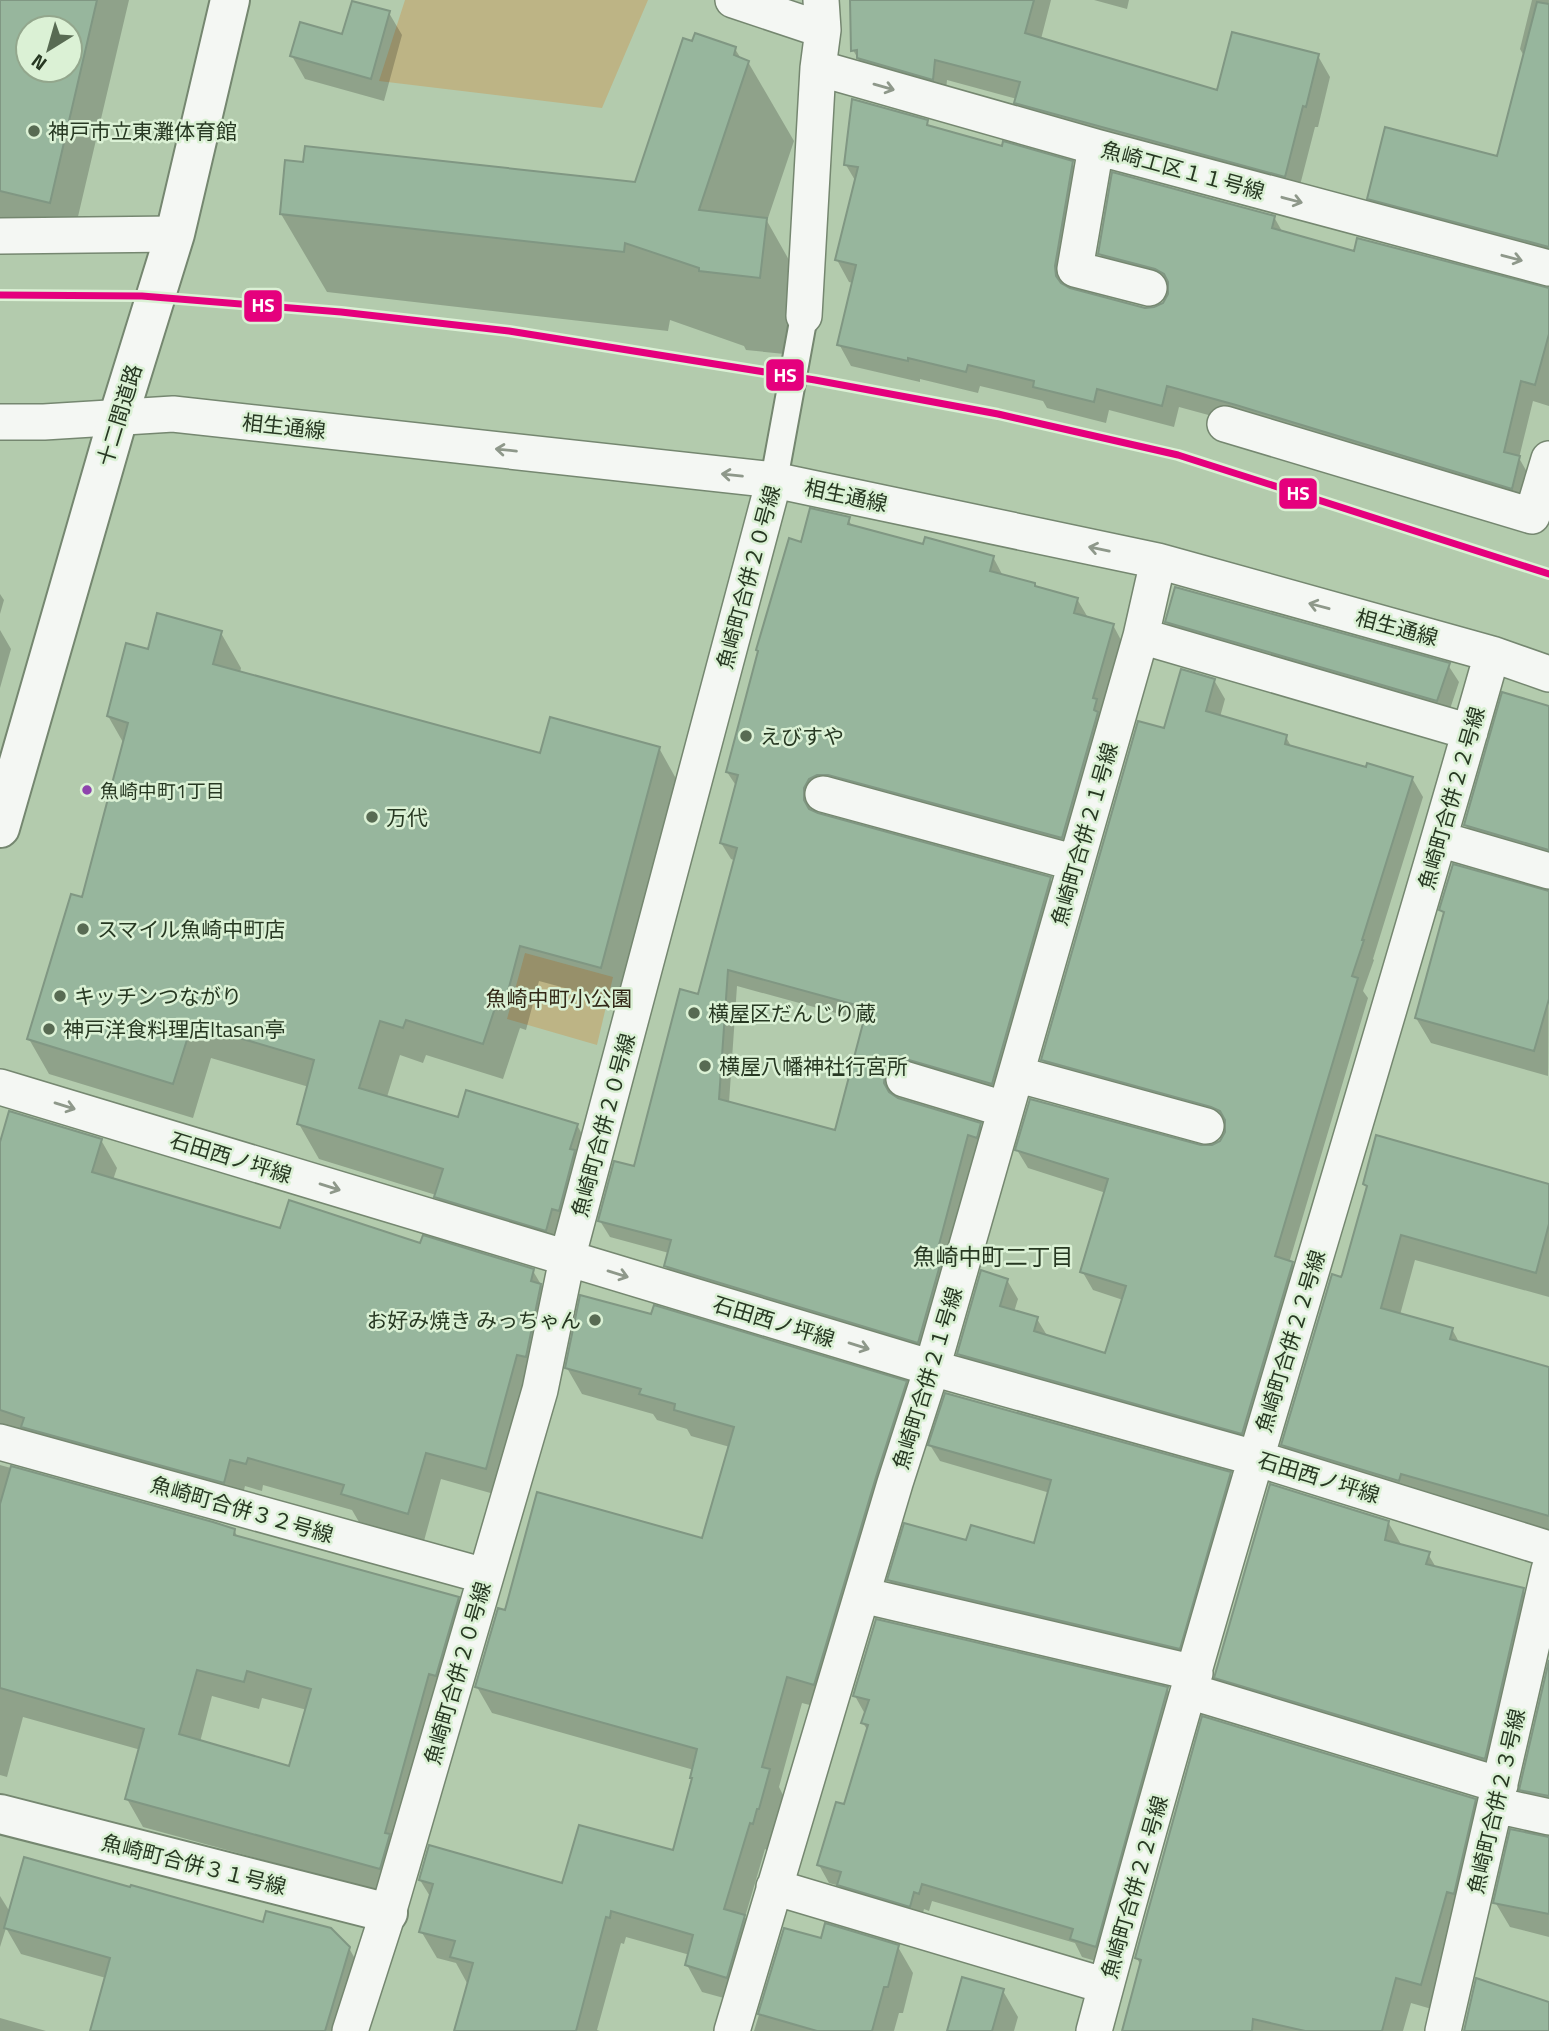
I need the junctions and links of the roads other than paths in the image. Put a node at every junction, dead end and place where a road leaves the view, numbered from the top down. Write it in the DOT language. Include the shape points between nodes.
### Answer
graph roads {
  1 [pos="230,0"];
  2 [pos="733,0"];
  3 [pos="822,15"];
  4 [pos="818,68"];
  5 [pos="1096,147"];
  6 [pos="174,234"];
  7 [pos="0,236"];
  8 [pos="1549,268"];
  9 [pos="1149,288"];
  10 [pos="804,316"];
  11 [pos="118,418"];
  12 [pos="0,422"];
  13 [pos="1225,424"];
  14 [pos="1549,459"];
  15 [pos="774,480"];
  16 [pos="1158,561"];
  17 [pos="1141,636"];
  18 [pos="1492,653"];
  19 [pos="1549,674"];
  20 [pos="1470,732"];
  21 [pos="823,794"];
  22 [pos="0,828"];
  23 [pos="1439,839"];
  24 [pos="1076,863"];
  25 [pos="1549,871"];
  26 [pos="1016,1074"];
  27 [pos="904,1079"];
  28 [pos="0,1087"];
  29 [pos="1004,1109"];
  30 [pos="1206,1126"];
  31 [pos="567,1259"];
  32 [pos="932,1368"];
  33 [pos="0,1442"];
  34 [pos="1255,1458"];
  35 [pos="1549,1549"];
  36 [pos="1549,1570"];
  37 [pos="485,1576"];
  38 [pos="862,1595"];
  39 [pos="1192,1682"];
  40 [pos="1497,1795"];
  41 [pos="0,1814"];
  42 [pos="1549,1817"];
  43 [pos="774,1887"];
  44 [pos="388,1913"];
  45 [pos="1106,1986"];
  46 [pos="350,2031"];
  47 [pos="732,2031"];
  48 [pos="1094,2031"];
  49 [pos="1443,2031"];
  1 -- 6 [label="street, 十二間道路"];
  2 -- 3 [label="street"];
  3 -- 4 [label="street, 魚崎町合併２０号線"];
  4 -- 5 [label="street, 魚崎工区１１号線, one-way"];
  4 -- 10 [label="street, 魚崎町合併２０号線"];
  5 -- 8 [label="street, 魚崎工区１１号線, one-way"];
  5 -- 9 [label="street" via="1075,269"];
  6 -- 7 [label="street"];
  6 -- 11 [label="street, 十二間道路"];
  10 -- 15 [label="street, 魚崎町合併２０号線"];
  11 -- 12 [label="street, 相生通線"];
  15 -- 11 [label="street, 相生通線, one-way" via="173,414"];
  11 -- 22 [label="street, 十二間道路"];
  13 -- 14 [label="street" via="1532,516"];
  16 -- 15 [label="street, 相生通線, one-way"];
  15 -- 31 [label="street, 魚崎町合併２０号線"];
  16 -- 17 [label="street, 魚崎町合併２１号線"];
  18 -- 16 [label="street, 相生通線, one-way"];
  17 -- 20 [label="street"];
  17 -- 24 [label="street, 魚崎町合併２１号線"];
  18 -- 19 [label="street, 相生通線"];
  18 -- 20 [label="street, 魚崎町合併２２号線"];
  20 -- 23 [label="street, 魚崎町合併２２号線"];
  21 -- 24 [label="street"];
  23 -- 25 [label="street"];
  23 -- 34 [label="street, 魚崎町合併２２号線"];
  24 -- 26 [label="street, 魚崎町合併２１号線"];
  26 -- 29 [label="street, 魚崎町合併２１号線"];
  26 -- 30 [label="street"];
  27 -- 29 [label="street"];
  28 -- 31 [label="street, 石田西ノ坪線, one-way"];
  29 -- 32 [label="street, 魚崎町合併２１号線"];
  31 -- 32 [label="street, 石田西ノ坪線, one-way"];
  31 -- 37 [label="street, 魚崎町合併２０号線" via="540,1390"];
  32 -- 34 [label="street, 石田西ノ坪線"];
  32 -- 38 [label="street, 魚崎町合併２１号線"];
  33 -- 37 [label="street, 魚崎町合併３２号線"];
  34 -- 35 [label="street, 石田西ノ坪線"];
  34 -- 39 [label="street, 魚崎町合併２２号線"];
  36 -- 40 [label="street, 魚崎町合併２３号線"];
  37 -- 44 [label="street, 魚崎町合併２０号線"];
  38 -- 39 [label="street"];
  38 -- 43 [label="street, 魚崎町合併２１号線"];
  39 -- 40 [label="street"];
  39 -- 45 [label="street, 魚崎町合併２２号線"];
  40 -- 42 [label="street"];
  40 -- 49 [label="street, 魚崎町合併２３号線"];
  41 -- 44 [label="street, 魚崎町合併３１号線"];
  43 -- 45 [label="street"];
  43 -- 47 [label="street, 魚崎町合併２１号線"];
  44 -- 46 [label="street, 魚崎町合併２０号線"];
  45 -- 48 [label="street, 魚崎町合併２２号線"];
}
